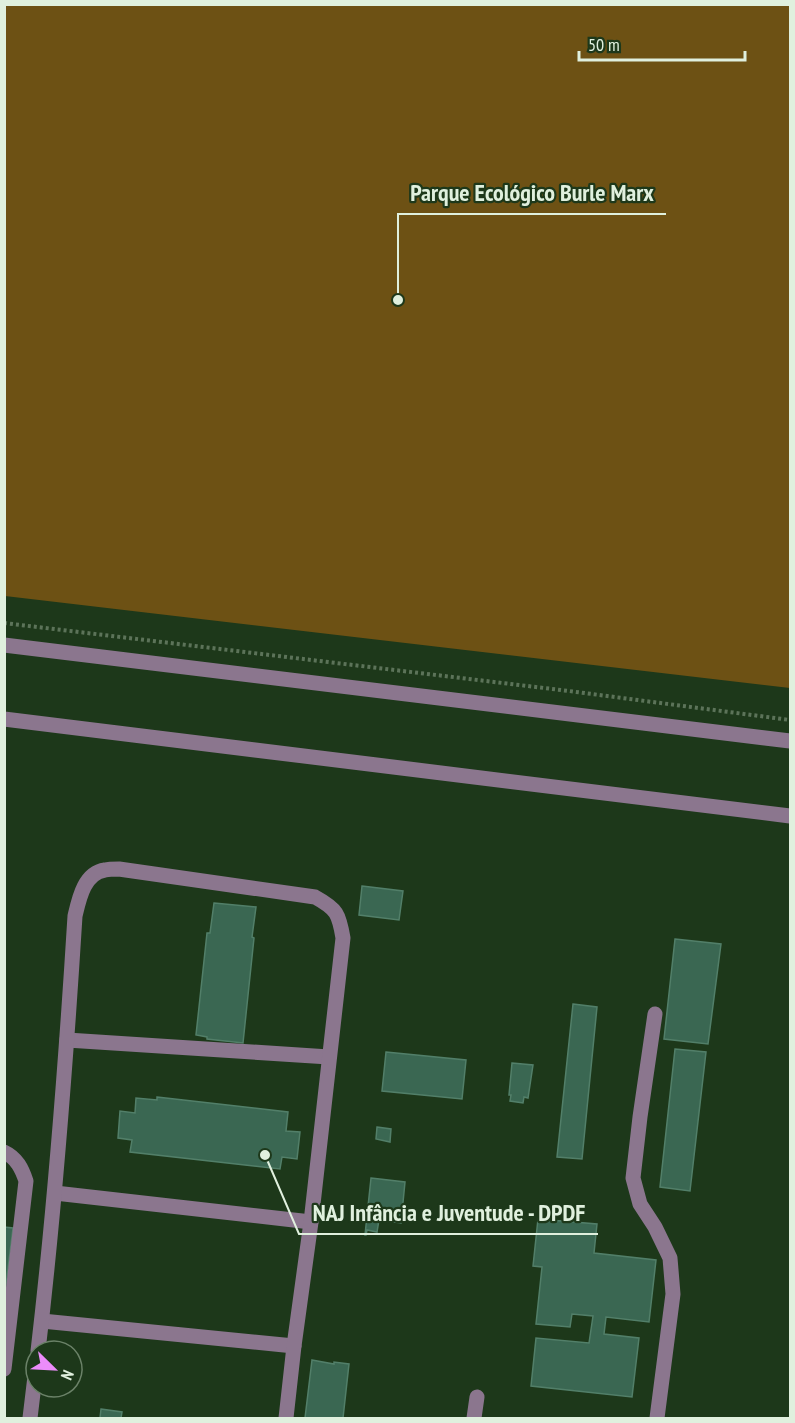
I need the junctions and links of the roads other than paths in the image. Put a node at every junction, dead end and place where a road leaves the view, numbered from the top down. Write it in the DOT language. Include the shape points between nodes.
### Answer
graph roads {
  1 [pos="4,645"];
  2 [pos="4,719"];
  3 [pos="790,741"];
  4 [pos="790,816"];
  5 [pos="655,1014"];
  6 [pos="67,1040"];
  7 [pos="329,1057"];
  8 [pos="4,1152"];
  9 [pos="55,1193"];
  10 [pos="311,1222"];
  11 [pos="42,1321"];
  12 [pos="40,1339"];
  13 [pos="294,1346"];
  14 [pos="4,1369"];
  15 [pos="477,1397"];
  16 [pos="32,1399"];
  17 [pos="30,1419"];
  18 [pos="286,1419"];
  19 [pos="474,1419"];
  20 [pos="657,1419"];
  1 -- 3 [label="street"];
  2 -- 4 [label="street"];
  5 -- 20 [label="street" via="633,1178 640,1204 655,1227 671,1267 673,1294"];
  6 -- 7 [label="street"];
  6 -- 7 [label="street" via="79,899 94,874 119,869 315,897 329,905 336,912 343,938"];
  6 -- 9 [label="street"];
  7 -- 10 [label="street"];
  8 -- 14 [label="street" via="21,1167 26,1182"];
  9 -- 10 [label="street"];
  9 -- 11 [label="street"];
  10 -- 13 [label="street"];
  11 -- 12 [label="street"];
  11 -- 13 [label="street"];
  13 -- 18 [label="street"];
  15 -- 19 [label="street"];
  16 -- 17 [label="street"];
}
